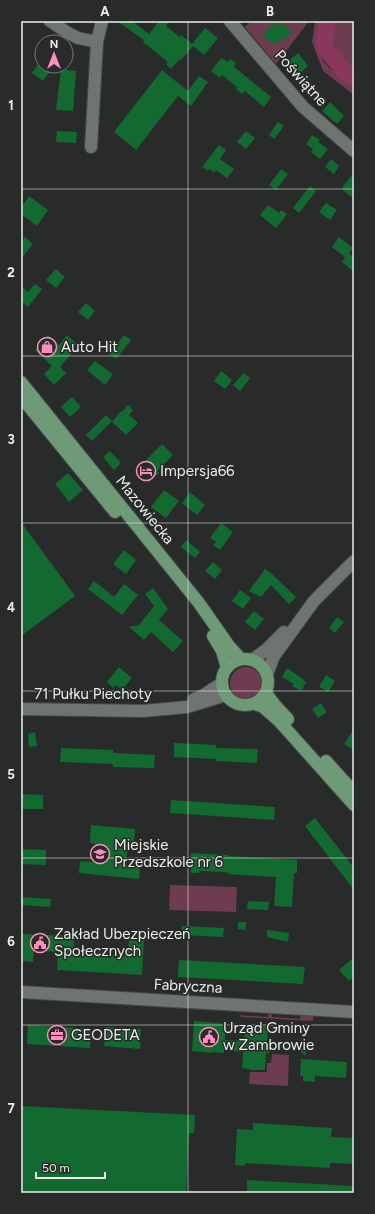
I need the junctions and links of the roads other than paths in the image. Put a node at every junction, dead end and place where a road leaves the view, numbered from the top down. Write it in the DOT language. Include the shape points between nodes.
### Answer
graph roads {
  1 [pos="50,21"];
  2 [pos="102,21"];
  3 [pos="230,21"];
  4 [pos="97,42"];
  5 [pos="91,147"];
  6 [pos="354,151"];
  7 [pos="21,382"];
  8 [pos="21,397"];
  9 [pos="354,561"];
  10 [pos="314,601"];
  11 [pos="247,660"];
  12 [pos="227,668"];
  13 [pos="267,674"];
  14 [pos="222,682"];
  15 [pos="266,693"];
  16 [pos="226,695"];
  17 [pos="255,704"];
  18 [pos="21,709"];
  19 [pos="165,710"];
  20 [pos="353,797"];
  21 [pos="21,992"];
  22 [pos="354,1012"];
  1 -- 4 [label="street" via="78,38"];
  2 -- 4 [label="street"];
  3 -- 6 [label="street, Poświątne" via="303,107"];
  4 -- 5 [label="street"];
  7 -- 11 [label="main road, Mazowiecka" via="199,603 229,646"];
  8 -- 12 [label="main road, Mazowiecka" via="204,622 222,651"];
  9 -- 10 [label="street"];
  10 -- 11 [label="street" via="266,650"];
  10 -- 13 [label="street" via="274,656"];
  11 -- 12 [label="main road" via="236,661"];
  11 -- 13 [label="main road" via="261,665"];
  12 -- 14 [label="main road"];
  13 -- 15 [label="main road" via="269,680"];
  14 -- 16 [label="main road"];
  14 -- 19 [label="street, 71 Pułku Piechoty" via="202,696"];
  15 -- 17 [label="main road"];
  15 -- 20 [label="main road" via="319,753"];
  16 -- 17 [label="main road" via="237,704"];
  16 -- 19 [label="street, 71 Pułku Piechoty" via="187,707"];
  17 -- 20 [label="main road" via="279,720"];
  18 -- 19 [label="street, 71 Pułku Piechoty"];
  21 -- 22 [label="street, Fabryczna"];
}
